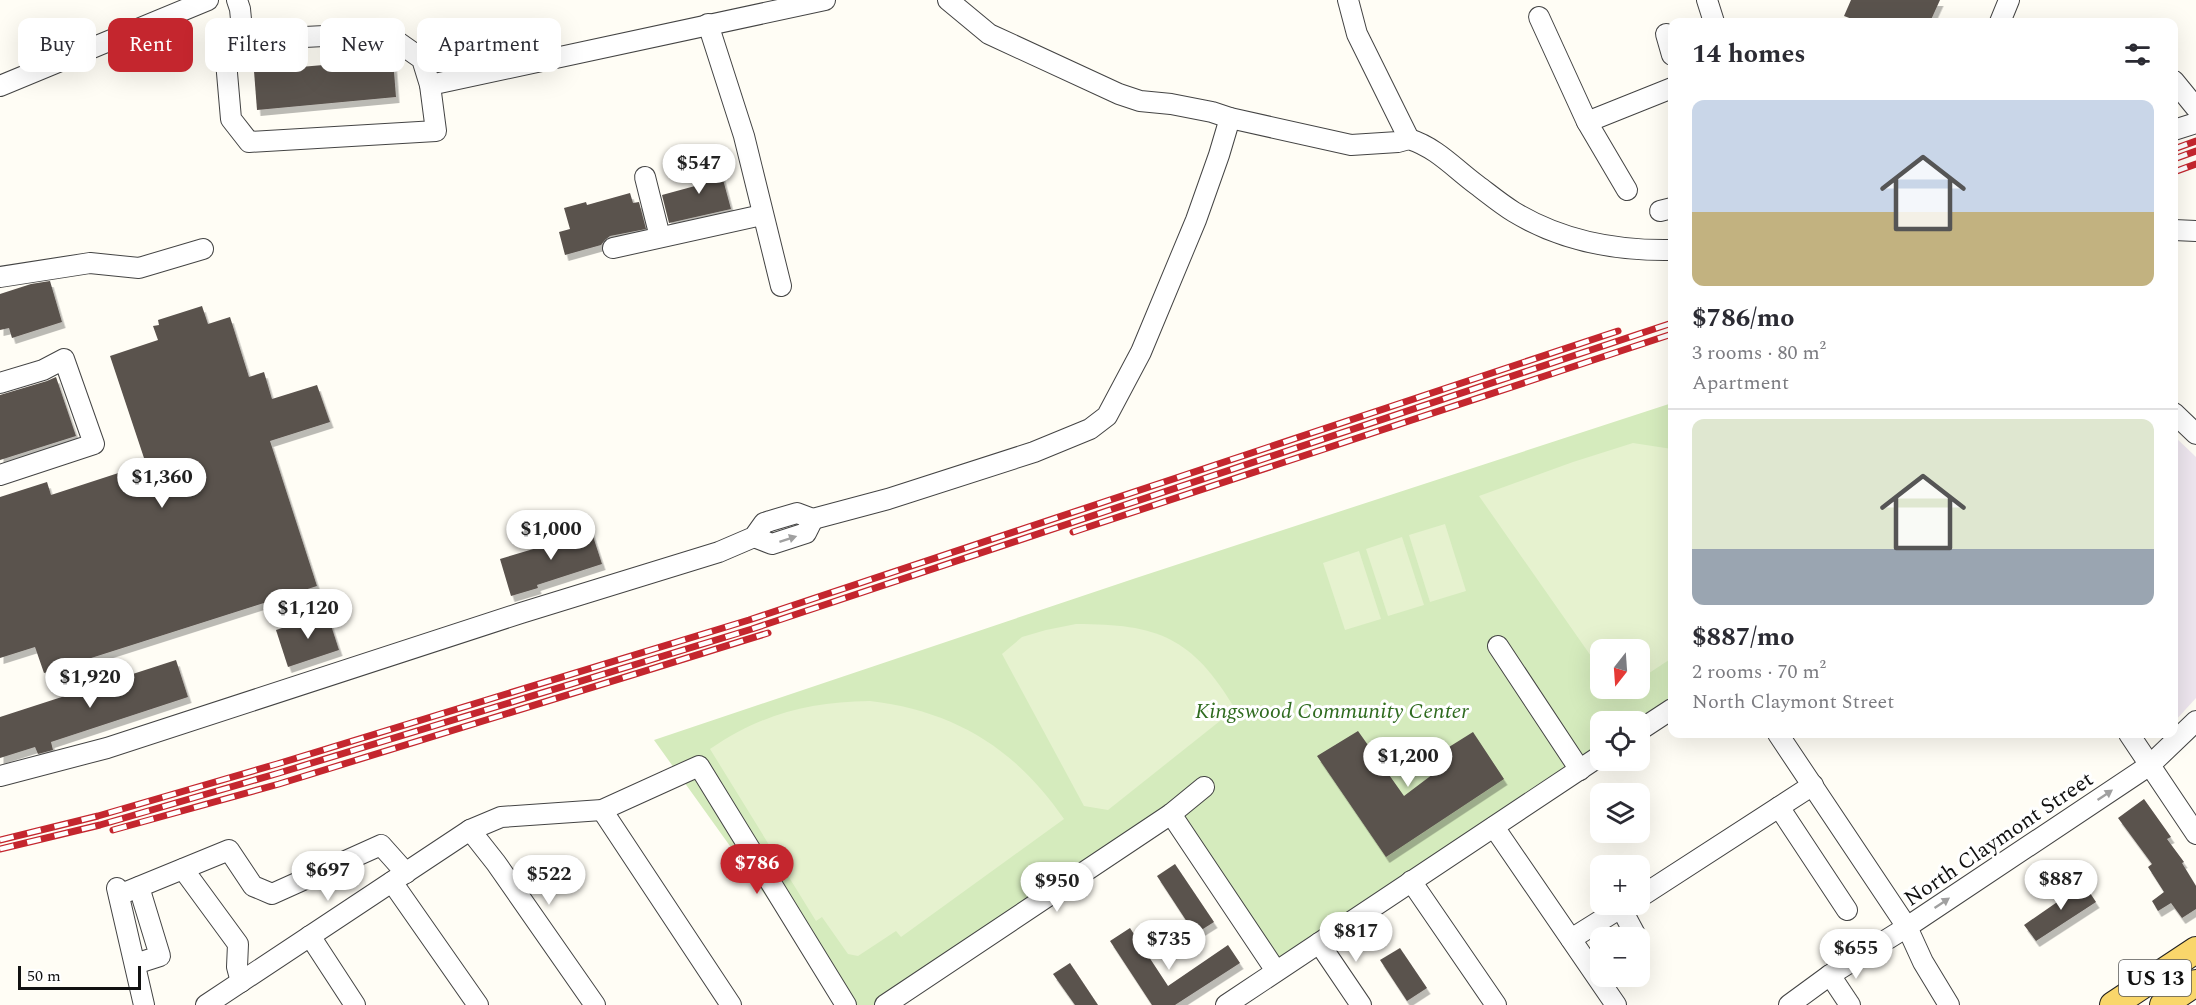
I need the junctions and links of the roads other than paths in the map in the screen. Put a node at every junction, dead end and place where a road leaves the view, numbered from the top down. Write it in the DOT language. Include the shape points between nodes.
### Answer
graph roads {
  1 [pos="208,0"];
  2 [pos="237,0"];
  3 [pos="825,0"];
  4 [pos="948,0"];
  5 [pos="1348,0"];
  6 [pos="1707,0"];
  7 [pos="2009,0"];
  8 [pos="1539,17"];
  9 [pos="241,18"];
  10 [pos="1713,18"];
  11 [pos="2002,18"];
  12 [pos="708,24"];
  13 [pos="1666,34"];
  14 [pos="308,37"];
  15 [pos="1668,41"];
  16 [pos="227,72"];
  17 [pos="430,85"];
  18 [pos="0,86"];
  19 [pos="2178,86"];
  20 [pos="1668,90"];
  21 [pos="2196,108"];
  22 [pos="1230,118"];
  23 [pos="1587,122"];
  24 [pos="2196,123"];
  25 [pos="2178,129"];
  26 [pos="1409,139"];
  27 [pos="645,177"];
  28 [pos="1627,190"];
  29 [pos="762,215"];
  30 [pos="2178,230"];
  31 [pos="2196,231"];
  32 [pos="660,237"];
  33 [pos="613,248"];
  34 [pos="203,249"];
  35 [pos="1668,250"];
  36 [pos="0,277"];
  37 [pos="781,286"];
  38 [pos="0,383"];
  39 [pos="2178,417"];
  40 [pos="2196,434"];
  41 [pos="0,475"];
  42 [pos="1498,646"];
  43 [pos="1668,712"];
  44 [pos="2196,721"];
  45 [pos="1650,723"];
  46 [pos="1781,738"];
  47 [pos="2132,738"];
  48 [pos="1590,763"];
  49 [pos="2150,765"];
  50 [pos="1580,770"];
  51 [pos="0,777"];
  52 [pos="1813,785"];
  53 [pos="1204,788"];
  54 [pos="1779,807"];
  55 [pos="602,810"];
  56 [pos="1171,814"];
  57 [pos="1494,827"];
  58 [pos="470,830"];
  59 [pos="2196,834"];
  60 [pos="183,869"];
  61 [pos="399,878"];
  62 [pos="1412,881"];
  63 [pos="139,887"];
  64 [pos="1650,891"];
  65 [pos="1847,910"];
  66 [pos="1610,915"];
  67 [pos="1907,927"];
  68 [pos="310,936"];
  69 [pos="1571,939"];
  70 [pos="1319,943"];
  71 [pos="2196,950"];
  72 [pos="135,964"];
  73 [pos="1276,971"];
  74 [pos="1830,975"];
  75 [pos="241,982"];
  76 [pos="2196,983"];
  77 [pos="144,1005"];
  78 [pos="206,1005"];
  79 [pos="355,1005"];
  80 [pos="478,1005"];
  81 [pos="595,1005"];
  82 [pos="731,1005"];
  83 [pos="846,1005"];
  84 [pos="885,1005"];
  85 [pos="1227,1005"];
  86 [pos="1361,1005"];
  87 [pos="1496,1005"];
  88 [pos="1616,1005"];
  89 [pos="1789,1005"];
  90 [pos="1850,1005"];
  91 [pos="1949,1005"];
  92 [pos="2113,1005"];
  93 [pos="2163,1005"];
  1 -- 18 [label="street"];
  2 -- 9 [label="street"];
  3 -- 12 [label="street"];
  4 -- 22 [label="street" via="989,34 1109,89 1140,101"];
  5 -- 26 [label="street" via="1357,34"];
  6 -- 10 [label="street"];
  7 -- 11 [label="street"];
  8 -- 23 [label="street"];
  12 -- 17 [label="street"];
  12 -- 29 [label="street" via="744,136"];
  13 -- 15 [label="street"];
  14 -- 17 [label="street" via="385,33 422,59"];
  16 -- 17 [label="street" via="231,119 249,141 436,130"];
  19 -- 21 [label="street"];
  20 -- 23 [label="street"];
  22 -- 26 [label="street" via="1351,145"];
  22 -- 51 [label="street" via="1207,190 1131,374 1107,416 1079,434 888,499 813,519 806,533 772,544 754,537 719,552 107,748"];
  23 -- 28 [label="street"];
  24 -- 25 [label="street"];
  26 -- 35 [label="street" via="1436,150 1513,212 1537,225 1592,244 1629,250"];
  27 -- 32 [label="street"];
  29 -- 32 [label="street"];
  29 -- 37 [label="street"];
  30 -- 31 [label="street"];
  32 -- 33 [label="street"];
  34 -- 36 [label="street" via="139,268 90,263"];
  38 -- 41 [label="street" via="64,359 94,444"];
  39 -- 40 [label="street"];
  42 -- 50 [label="street"];
  43 -- 45 [label="street"];
  44 -- 49 [label="street, North Claymont Street"];
  46 -- 52 [label="street"];
  47 -- 49 [label="street"];
  48 -- 50 [label="street"];
  49 -- 59 [label="street"];
  67 -- 49 [label="street, North Claymont Street, one-way"];
  50 -- 57 [label="street"];
  52 -- 54 [label="street"];
  52 -- 67 [label="street"];
  53 -- 56 [label="street"];
  54 -- 64 [label="street"];
  54 -- 65 [label="street"];
  55 -- 58 [label="street" via="501,818"];
  55 -- 82 [label="street"];
  55 -- 83 [label="street" via="699,766"];
  56 -- 73 [label="street"];
  56 -- 84 [label="street"];
  57 -- 62 [label="street"];
  57 -- 69 [label="street"];
  58 -- 61 [label="street"];
  58 -- 81 [label="street"];
  60 -- 61 [label="street" via="229,850 253,886 272,894 381,845"];
  60 -- 63 [label="street"];
  60 -- 75 [label="street" via="238,944"];
  61 -- 68 [label="street"];
  61 -- 80 [label="street"];
  62 -- 70 [label="street"];
  62 -- 87 [label="street"];
  63 -- 72 [label="street" via="118,891"];
  63 -- 72 [label="street" via="160,956"];
  66 -- 69 [label="street"];
  67 -- 74 [label="street, North Claymont Street"];
  67 -- 91 [label="street"];
  68 -- 75 [label="street"];
  68 -- 79 [label="street"];
  69 -- 88 [label="street"];
  70 -- 73 [label="street"];
  70 -- 86 [label="street"];
  71 -- 92 [label="main road, US 13"];
  72 -- 77 [label="street"];
  73 -- 85 [label="street"];
  74 -- 89 [label="street, North Claymont Street"];
  74 -- 90 [label="street"];
  75 -- 78 [label="street"];
  76 -- 93 [label="main road, US 13"];
}
